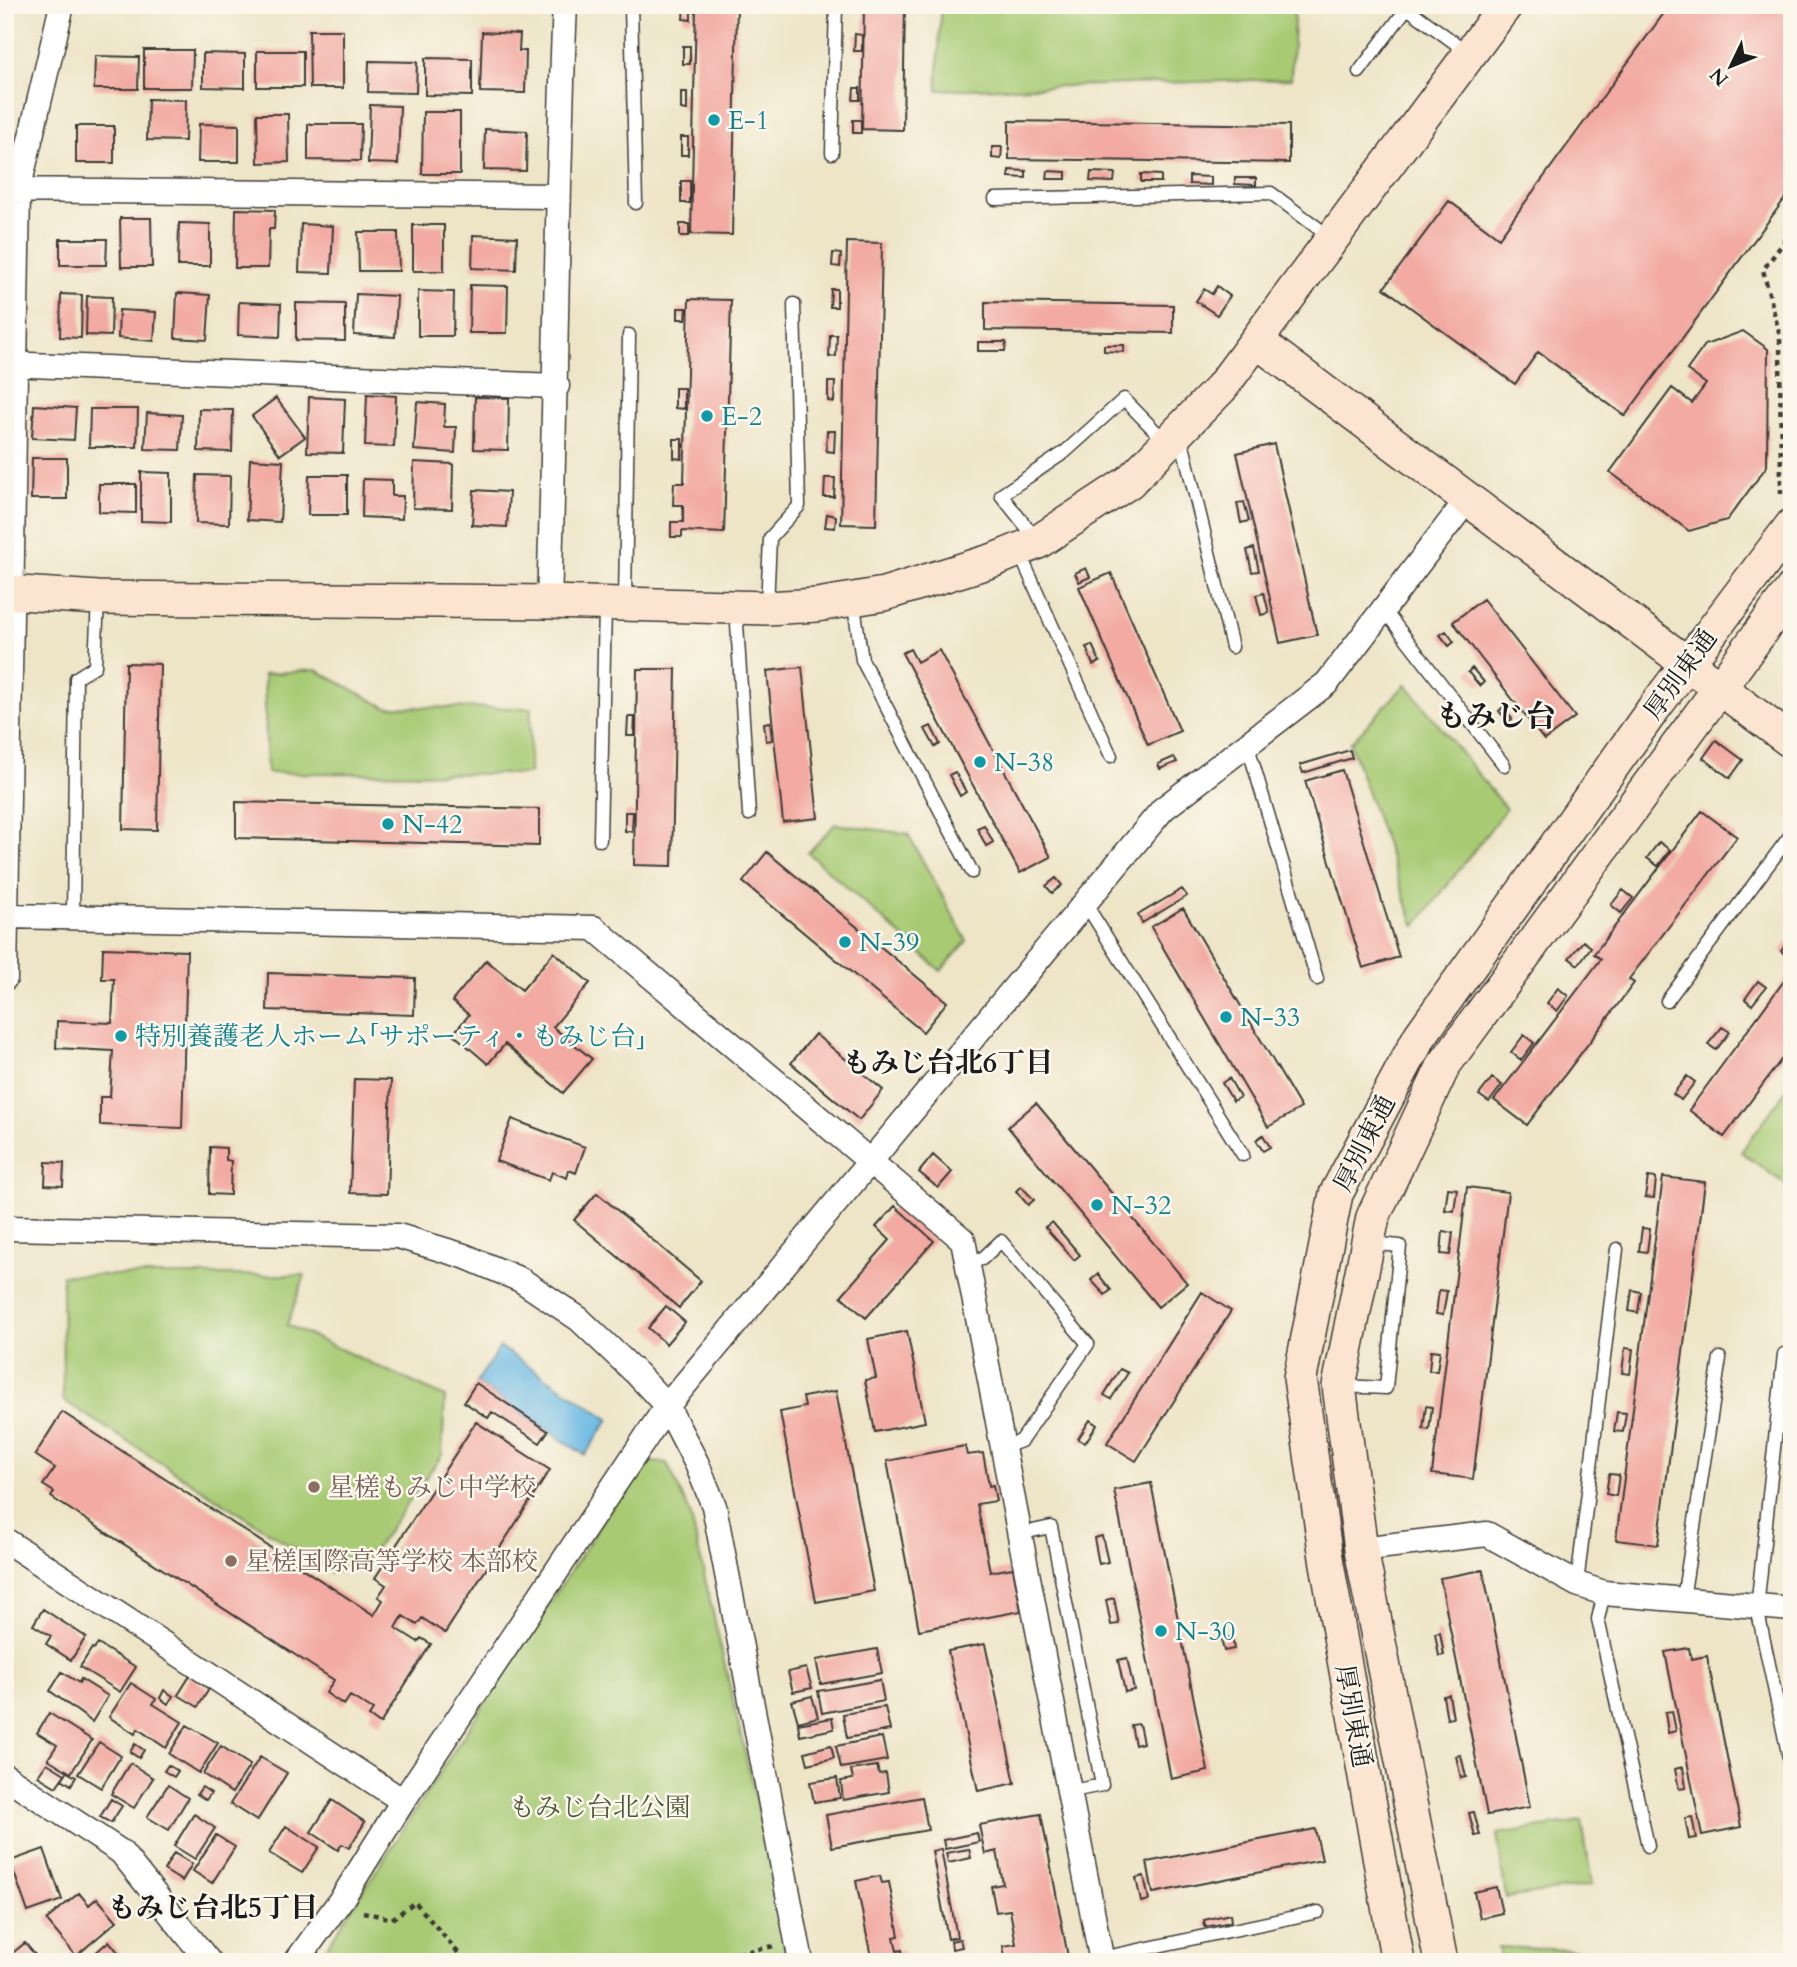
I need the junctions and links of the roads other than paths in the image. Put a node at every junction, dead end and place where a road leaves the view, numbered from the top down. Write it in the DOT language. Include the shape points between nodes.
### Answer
graph roads {
  1 [pos="62,5"];
  2 [pos="565,5"];
  3 [pos="631,5"];
  4 [pos="836,5"];
  5 [pos="1506,5"];
  6 [pos="1470,54"];
  7 [pos="1359,72"];
  8 [pos="832,153"];
  9 [pos="12,190"];
  10 [pos="556,196"];
  11 [pos="995,199"];
  12 [pos="636,203"];
  13 [pos="1334,240"];
  14 [pos="794,303"];
  15 [pos="629,335"];
  16 [pos="1258,342"];
  17 [pos="9,364"];
  18 [pos="557,386"];
  19 [pos="1173,436"];
  20 [pos="1467,500"];
  21 [pos="1792,525"];
  22 [pos="1028,546"];
  23 [pos="1792,589"];
  24 [pos="8,592"];
  25 [pos="98,598"];
  26 [pos="853,599"];
  27 [pos="548,602"];
  28 [pos="615,604"];
  29 [pos="752,608"];
  30 [pos="1384,610"];
  31 [pos="1232,647"];
  32 [pos="1687,665"];
  33 [pos="1718,687"];
  34 [pos="1792,742"];
  35 [pos="1247,743"];
  36 [pos="1111,756"];
  37 [pos="1504,765"];
  38 [pos="8,796"];
  39 [pos="749,814"];
  40 [pos="1792,834"];
  41 [pos="600,840"];
  42 [pos="972,872"];
  43 [pos="1085,903"];
  44 [pos="6,916"];
  45 [pos="73,919"];
  46 [pos="5,978"];
  47 [pos="1317,979"];
  48 [pos="1667,1001"];
  49 [pos="1243,1155"];
  50 [pos="870,1159"];
  51 [pos="5,1228"];
  52 [pos="1368,1243"];
  53 [pos="1617,1249"];
  54 [pos="967,1262"];
  55 [pos="1784,1354"];
  56 [pos="1720,1358"];
  57 [pos="1339,1386"];
  58 [pos="667,1406"];
  59 [pos="1002,1448"];
  60 [pos="1018,1534"];
  61 [pos="5,1540"];
  62 [pos="1360,1549"];
  63 [pos="1577,1584"];
  64 [pos="1604,1593"];
  65 [pos="1683,1599"];
  66 [pos="1758,1608"];
  67 [pos="1792,1609"];
  68 [pos="1792,1772"];
  69 [pos="5,1776"];
  70 [pos="1067,1792"];
  71 [pos="403,1801"];
  72 [pos="1648,1846"];
  73 [pos="1318,1912"];
  74 [pos="1101,1960"];
  75 [pos="1434,1960"];
  76 [pos="209,1962"];
  77 [pos="296,1962"];
  78 [pos="801,1962"];
  79 [pos="1398,1962"];
  1 -- 9 [label="street"];
  2 -- 10 [label="street"];
  3 -- 12 [label="lane"];
  4 -- 8 [label="lane"];
  5 -- 6 [label="street"];
  6 -- 7 [label="lane" via="1407,8"];
  6 -- 13 [label="street"];
  9 -- 10 [label="street"];
  9 -- 17 [label="street"];
  10 -- 18 [label="street"];
  11 -- 13 [label="lane" via="1271,193"];
  13 -- 16 [label="street"];
  14 -- 29 [label="lane" via="799,506 769,538"];
  15 -- 28 [label="lane"];
  16 -- 19 [label="street"];
  16 -- 20 [label="street"];
  17 -- 18 [label="street"];
  17 -- 24 [label="street"];
  18 -- 27 [label="street"];
  19 -- 22 [label="street" via="1129,482"];
  19 -- 22 [label="lane" via="1124,399 1065,452 1001,495"];
  19 -- 31 [label="lane"];
  20 -- 30 [label="street"];
  20 -- 32 [label="street"];
  21 -- 32 [label="street, 厚別東通"];
  22 -- 26 [label="street" via="884,594"];
  22 -- 36 [label="lane"];
  23 -- 33 [label="street, 厚別東通"];
  24 -- 25 [label="street"];
  24 -- 38 [label="street"];
  25 -- 27 [label="street"];
  25 -- 45 [label="lane" via="95,666 76,678"];
  26 -- 29 [label="street"];
  26 -- 42 [label="lane" via="862,660"];
  27 -- 28 [label="street"];
  28 -- 29 [label="street"];
  28 -- 41 [label="lane"];
  29 -- 39 [label="lane"];
  30 -- 35 [label="street" via="1327,683"];
  30 -- 37 [label="lane"];
  32 -- 33 [label="street"];
  32 -- 79 [label="street, 厚別東通" via="1420,1036 1336,1194 1300,1378 1326,1558"];
  33 -- 34 [label="street"];
  33 -- 52 [label="street, 厚別東通" via="1444,1065 1373,1217"];
  35 -- 43 [label="street" via="1163,809"];
  35 -- 47 [label="lane"];
  38 -- 44 [label="street"];
  40 -- 48 [label="lane"];
  43 -- 49 [label="lane"];
  43 -- 50 [label="street"];
  44 -- 45 [label="street"];
  44 -- 46 [label="street"];
  45 -- 50 [label="street" via="594,928"];
  50 -- 54 [label="street" via="963,1240"];
  50 -- 58 [label="street"];
  51 -- 58 [label="street" via="398,1236 521,1280 579,1319"];
  52 -- 57 [label="street, 厚別東通"];
  52 -- 57 [label="lane" via="1400,1246 1386,1388"];
  53 -- 63 [label="lane"];
  54 -- 59 [label="street"];
  54 -- 59 [label="lane" via="982,1259 1001,1241 1088,1344 1021,1441"];
  55 -- 66 [label="lane"];
  56 -- 65 [label="lane"];
  57 -- 62 [label="street, 厚別東通"];
  58 -- 71 [label="street"];
  58 -- 78 [label="street" via="714,1506"];
  59 -- 60 [label="street"];
  60 -- 70 [label="street"];
  60 -- 70 [label="lane" via="1051,1527 1102,1786"];
  61 -- 71 [label="street"];
  62 -- 63 [label="street" via="1487,1534"];
  62 -- 75 [label="street, 厚別東通"];
  63 -- 64 [label="street"];
  64 -- 65 [label="street"];
  64 -- 72 [label="lane" via="1598,1619"];
  65 -- 66 [label="street"];
  66 -- 67 [label="street"];
  66 -- 68 [label="lane"];
  69 -- 76 [label="street" via="121,1852"];
  70 -- 74 [label="street"];
  71 -- 77 [label="street"];
  73 -- 74 [label="lane"];
}
